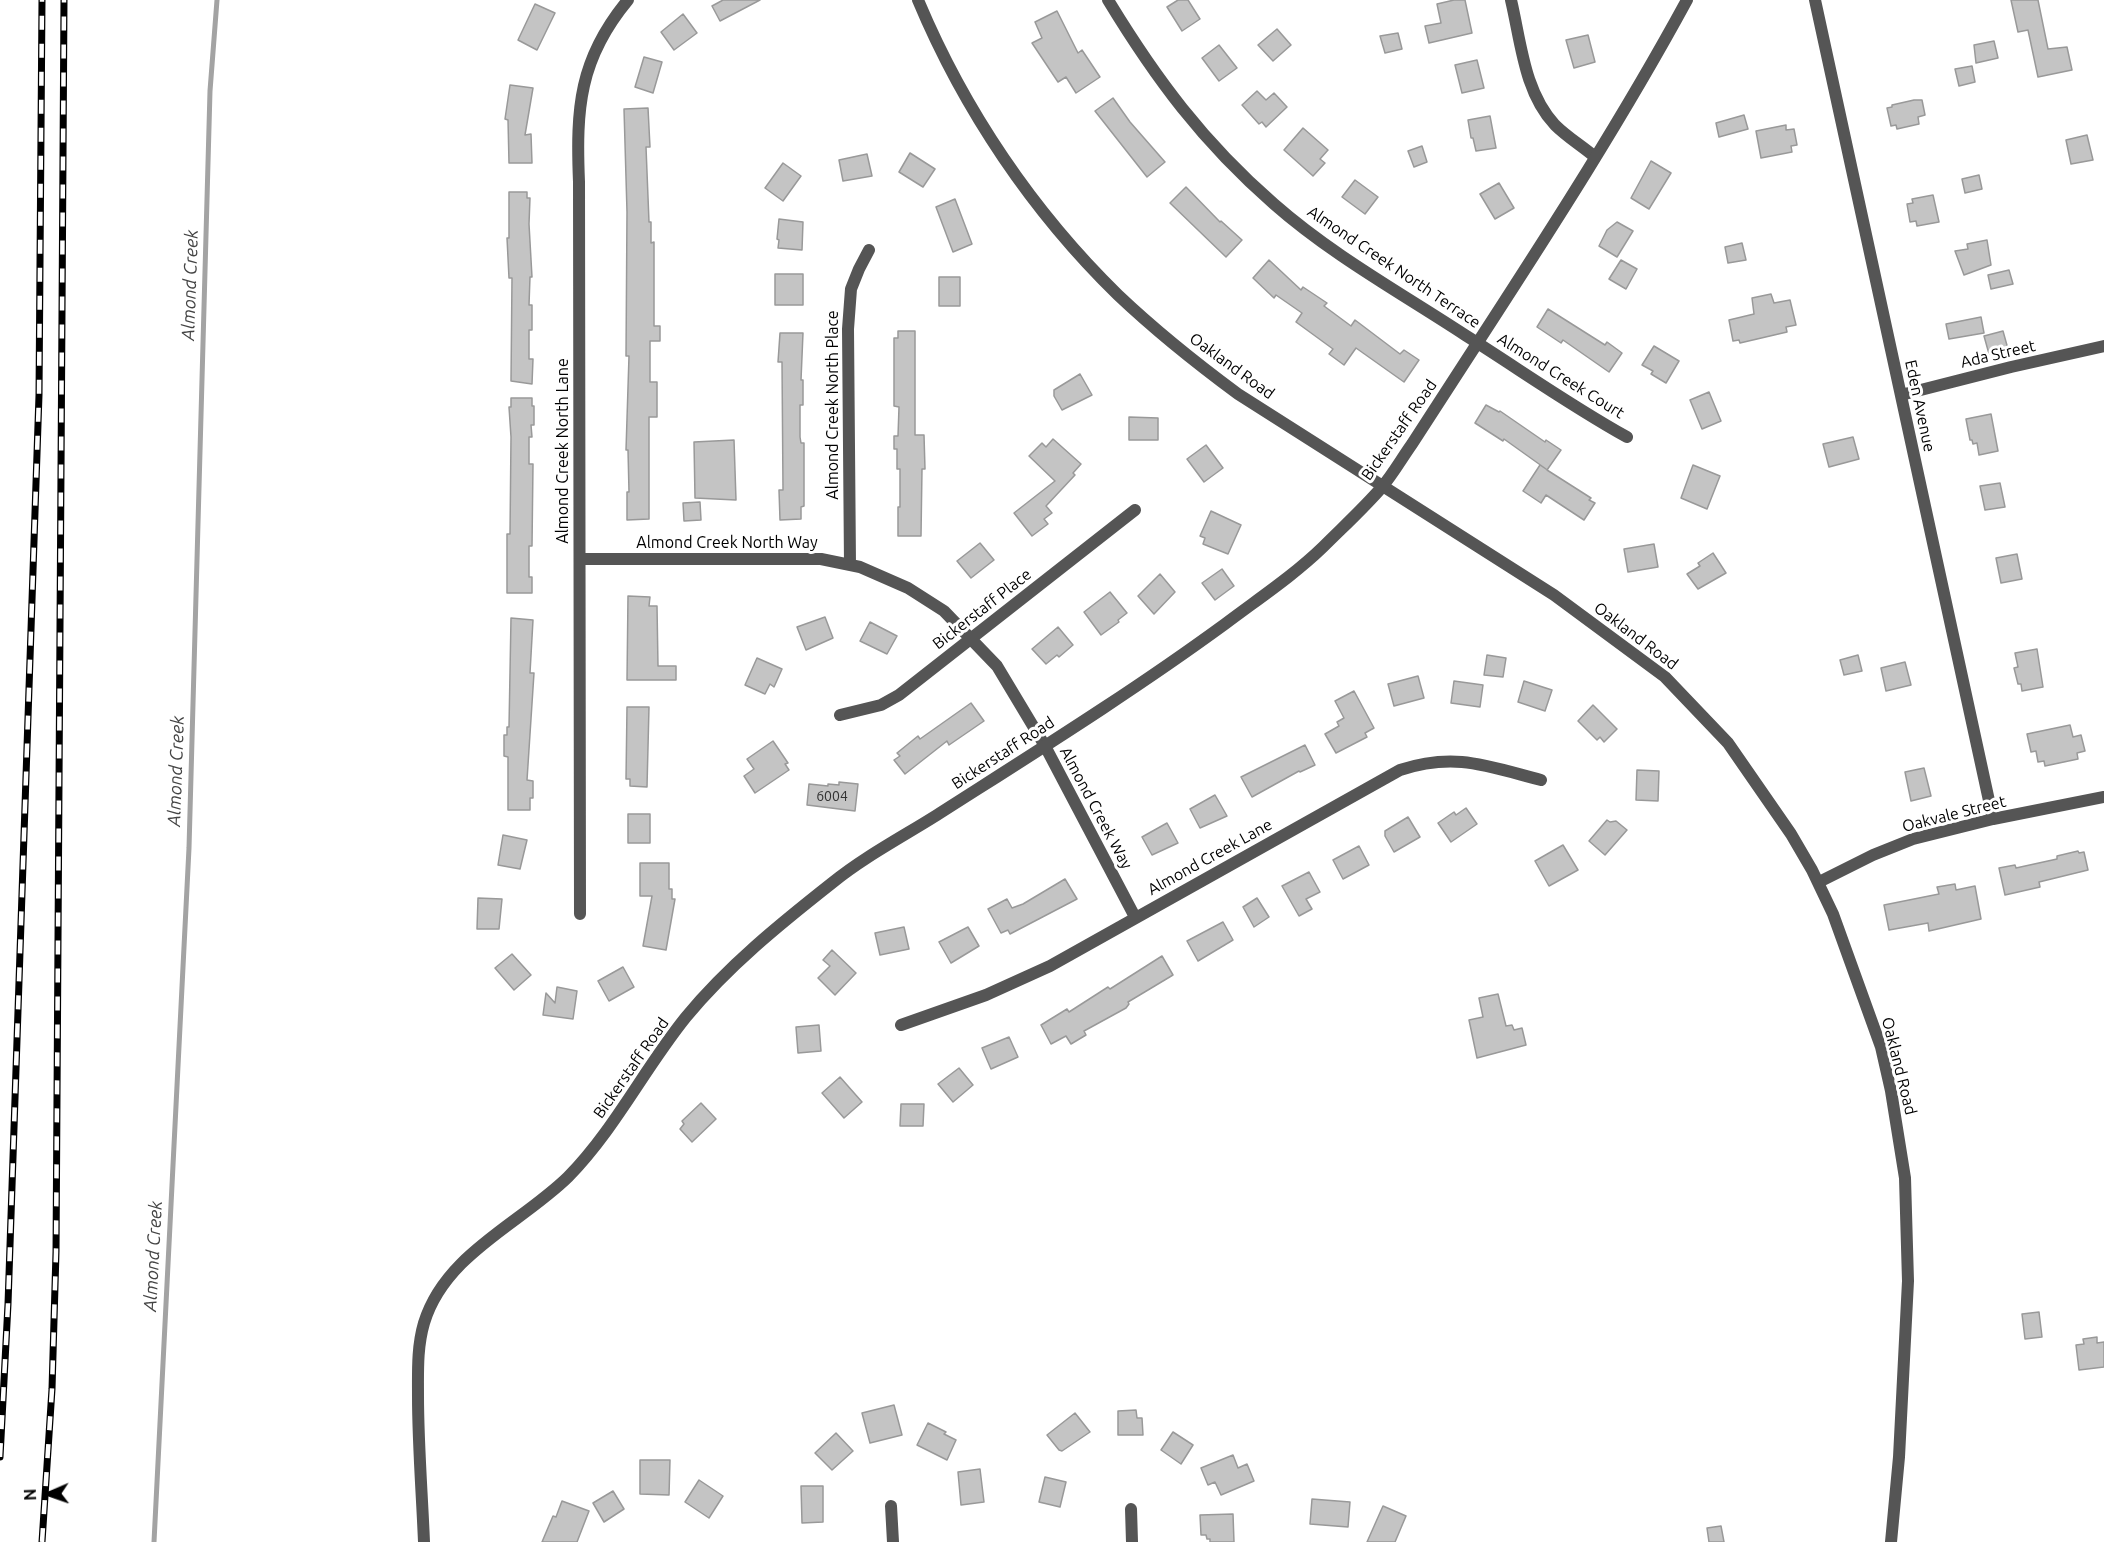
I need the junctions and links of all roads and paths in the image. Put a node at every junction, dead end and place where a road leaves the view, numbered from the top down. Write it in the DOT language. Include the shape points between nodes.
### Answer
graph roads {
  1 [pos="628,0"];
  2 [pos="918,0"];
  3 [pos="1108,0"];
  4 [pos="1511,0"];
  5 [pos="1687,0"];
  6 [pos="1815,0"];
  7 [pos="1595,157"];
  8 [pos="869,250"];
  9 [pos="1477,343"];
  10 [pos="2104,346"];
  11 [pos="1901,395"];
  12 [pos="1627,437"];
  13 [pos="1384,485"];
  14 [pos="1135,510"];
  15 [pos="580,559"];
  16 [pos="850,565"];
  17 [pos="972,639"];
  18 [pos="840,715"];
  19 [pos="1045,746"];
  20 [pos="1541,780"];
  21 [pos="2104,797"];
  22 [pos="1993,819"];
  23 [pos="1819,882"];
  24 [pos="580,914"];
  25 [pos="1135,917"];
  26 [pos="901,1025"];
  27 [pos="891,1506"];
  28 [pos="1131,1509"];
  29 [pos="424,1542"];
  30 [pos="893,1542"];
  31 [pos="1132,1542"];
  32 [pos="1891,1542"];
  1 -- 15 [label="street, Almond Creek North Lane" via="597,46 588,67 579,113"];
  2 -- 13 [label="street, Oakland Road" via="961,90 991,140 1028,192 1117,294 1238,394"];
  3 -- 9 [label="street, Almond Creek North Terrace" via="1155,74 1193,124 1274,205 1341,255"];
  4 -- 7 [label="street" via="1529,81 1539,102 1557,127"];
  5 -- 7 [label="street, Bickerstaff Road"];
  6 -- 11 [label="street, Eden Avenue"];
  7 -- 9 [label="street, Bickerstaff Road"];
  8 -- 16 [label="street, Almond Creek North Place" via="851,289 848,329"];
  9 -- 12 [label="street, Almond Creek Court"];
  9 -- 13 [label="street, Bickerstaff Road"];
  10 -- 11 [label="street, Ada Street"];
  11 -- 22 [label="street, Eden Avenue"];
  13 -- 19 [label="street, Bickerstaff Road" via="1289,577 1130,691"];
  13 -- 23 [label="street, Oakland Road" via="1554,595 1665,677 1728,743"];
  14 -- 17 [label="street, Bickerstaff Place"];
  15 -- 16 [label="street, Almond Creek North Way" via="821,559"];
  15 -- 24 [label="street, Almond Creek North Lane"];
  16 -- 17 [label="street, Almond Creek North Way" via="908,588 944,611"];
  17 -- 18 [label="street, Bickerstaff Place" via="899,695 881,705"];
  17 -- 19 [label="street, Almond Creek North Way" via="997,666"];
  19 -- 25 [label="street, Almond Creek Way"];
  19 -- 29 [label="street, Bickerstaff Road" via="837,879 762,940 685,1018 588,1155 534,1206 452,1272 429,1308 418,1352"];
  20 -- 25 [label="street, Almond Creek Lane" via="1462,761 1433,761 1400,770"];
  21 -- 22 [label="street, Oakvale Street"];
  22 -- 23 [label="street, Oakvale Street" via="1913,839"];
  23 -- 32 [label="street, Oakland Road" via="1881,1047 1905,1178 1908,1281"];
  25 -- 26 [label="street, Almond Creek Lane" via="1050,966 986,995"];
  27 -- 30 [label="street"];
  28 -- 31 [label="street"];
}
